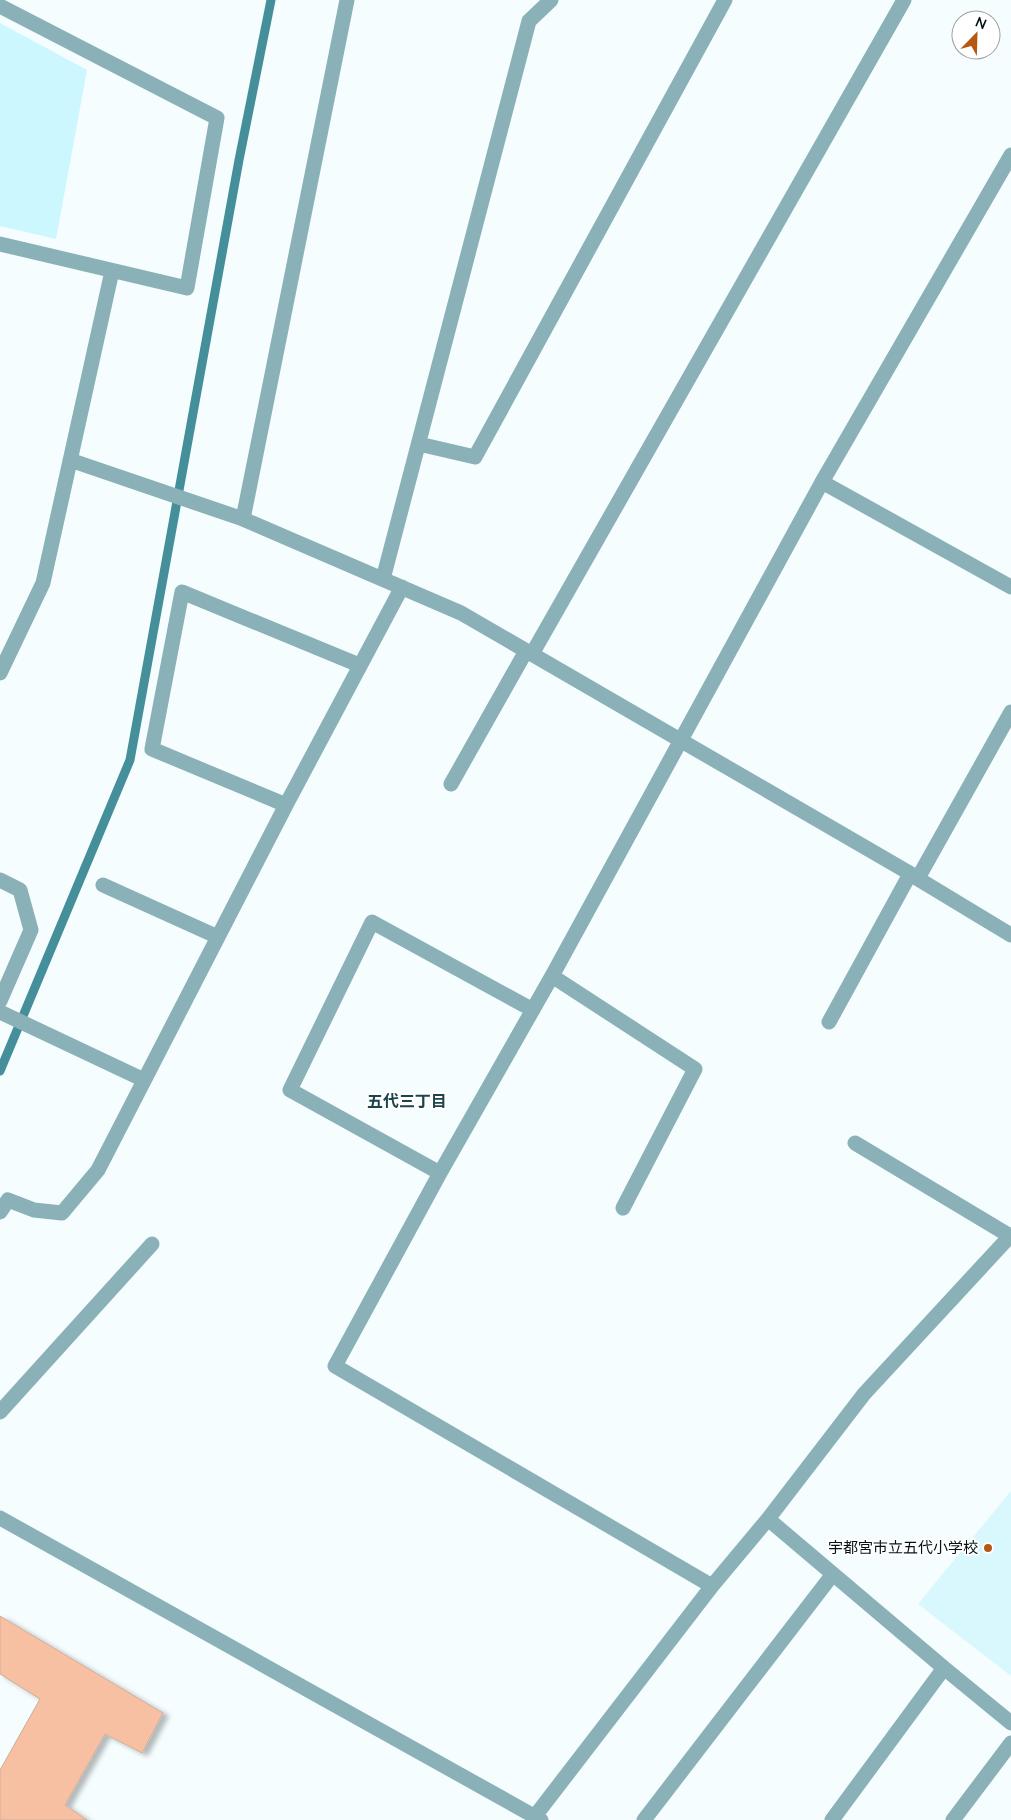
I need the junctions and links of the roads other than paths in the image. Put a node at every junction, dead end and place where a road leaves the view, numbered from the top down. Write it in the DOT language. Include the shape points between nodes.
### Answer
graph roads {
  1 [pos="347,0"];
  2 [pos="551,0"];
  3 [pos="726,0"];
  4 [pos="904,0"];
  5 [pos="0,6"];
  6 [pos="1011,155"];
  7 [pos="0,244"];
  8 [pos="112,271"];
  9 [pos="419,444"];
  10 [pos="70,460"];
  11 [pos="822,482"];
  12 [pos="243,519"];
  13 [pos="383,580"];
  14 [pos="402,587"];
  15 [pos="1011,588"];
  16 [pos="529,653"];
  17 [pos="359,665"];
  18 [pos="0,673"];
  19 [pos="1011,712"];
  20 [pos="682,740"];
  21 [pos="451,784"];
  22 [pos="286,805"];
  23 [pos="910,874"];
  24 [pos="0,880"];
  25 [pos="103,885"];
  26 [pos="1011,935"];
  27 [pos="218,937"];
  28 [pos="552,976"];
  29 [pos="0,1001"];
  30 [pos="533,1010"];
  31 [pos="0,1012"];
  32 [pos="829,1022"];
  33 [pos="144,1080"];
  34 [pos="855,1143"];
  35 [pos="440,1173"];
  36 [pos="623,1208"];
  37 [pos="0,1212"];
  38 [pos="1010,1236"];
  39 [pos="152,1244"];
  40 [pos="0,1412"];
  41 [pos="0,1518"];
  42 [pos="768,1519"];
  43 [pos="832,1574"];
  44 [pos="712,1586"];
  45 [pos="944,1668"];
  46 [pos="1011,1723"];
  47 [pos="1011,1742"];
  48 [pos="536,1819"];
  49 [pos="644,1820"];
  50 [pos="832,1820"];
  51 [pos="953,1820"];
  1 -- 12 [label="street"];
  2 -- 9 [label="street" via="530,21"];
  3 -- 9 [label="street" via="475,457"];
  4 -- 16 [label="street"];
  5 -- 8 [label="street" via="217,118 187,288"];
  6 -- 11 [label="street"];
  7 -- 8 [label="street"];
  8 -- 10 [label="street"];
  9 -- 13 [label="street"];
  10 -- 12 [label="street"];
  10 -- 18 [label="street" via="43,584"];
  11 -- 15 [label="street"];
  11 -- 20 [label="street"];
  12 -- 13 [label="street"];
  13 -- 14 [label="street"];
  14 -- 16 [label="street" via="461,613"];
  14 -- 17 [label="street"];
  16 -- 20 [label="street"];
  16 -- 21 [label="street"];
  17 -- 22 [label="street"];
  17 -- 22 [label="street" via="182,592 152,749"];
  19 -- 23 [label="street" via="918,878"];
  20 -- 23 [label="street"];
  20 -- 28 [label="street"];
  22 -- 27 [label="street"];
  23 -- 26 [label="street"];
  23 -- 32 [label="street"];
  24 -- 29 [label="street" via="20,890 31,930"];
  25 -- 27 [label="street"];
  27 -- 33 [label="street"];
  28 -- 30 [label="street"];
  28 -- 36 [label="street" via="695,1069"];
  30 -- 35 [label="street"];
  30 -- 35 [label="street" via="372,922 290,1090"];
  31 -- 33 [label="street"];
  33 -- 37 [label="street" via="98,1170 62,1213 34,1210 8,1200"];
  34 -- 38 [label="street"];
  35 -- 44 [label="street" via="335,1366"];
  38 -- 42 [label="street" via="864,1394"];
  39 -- 40 [label="street"];
  41 -- 48 [label="street"];
  42 -- 43 [label="street"];
  42 -- 44 [label="street"];
  43 -- 45 [label="street"];
  43 -- 49 [label="street"];
  44 -- 48 [label="street"];
  45 -- 46 [label="street"];
  45 -- 50 [label="street"];
  47 -- 51 [label="street"];
}
